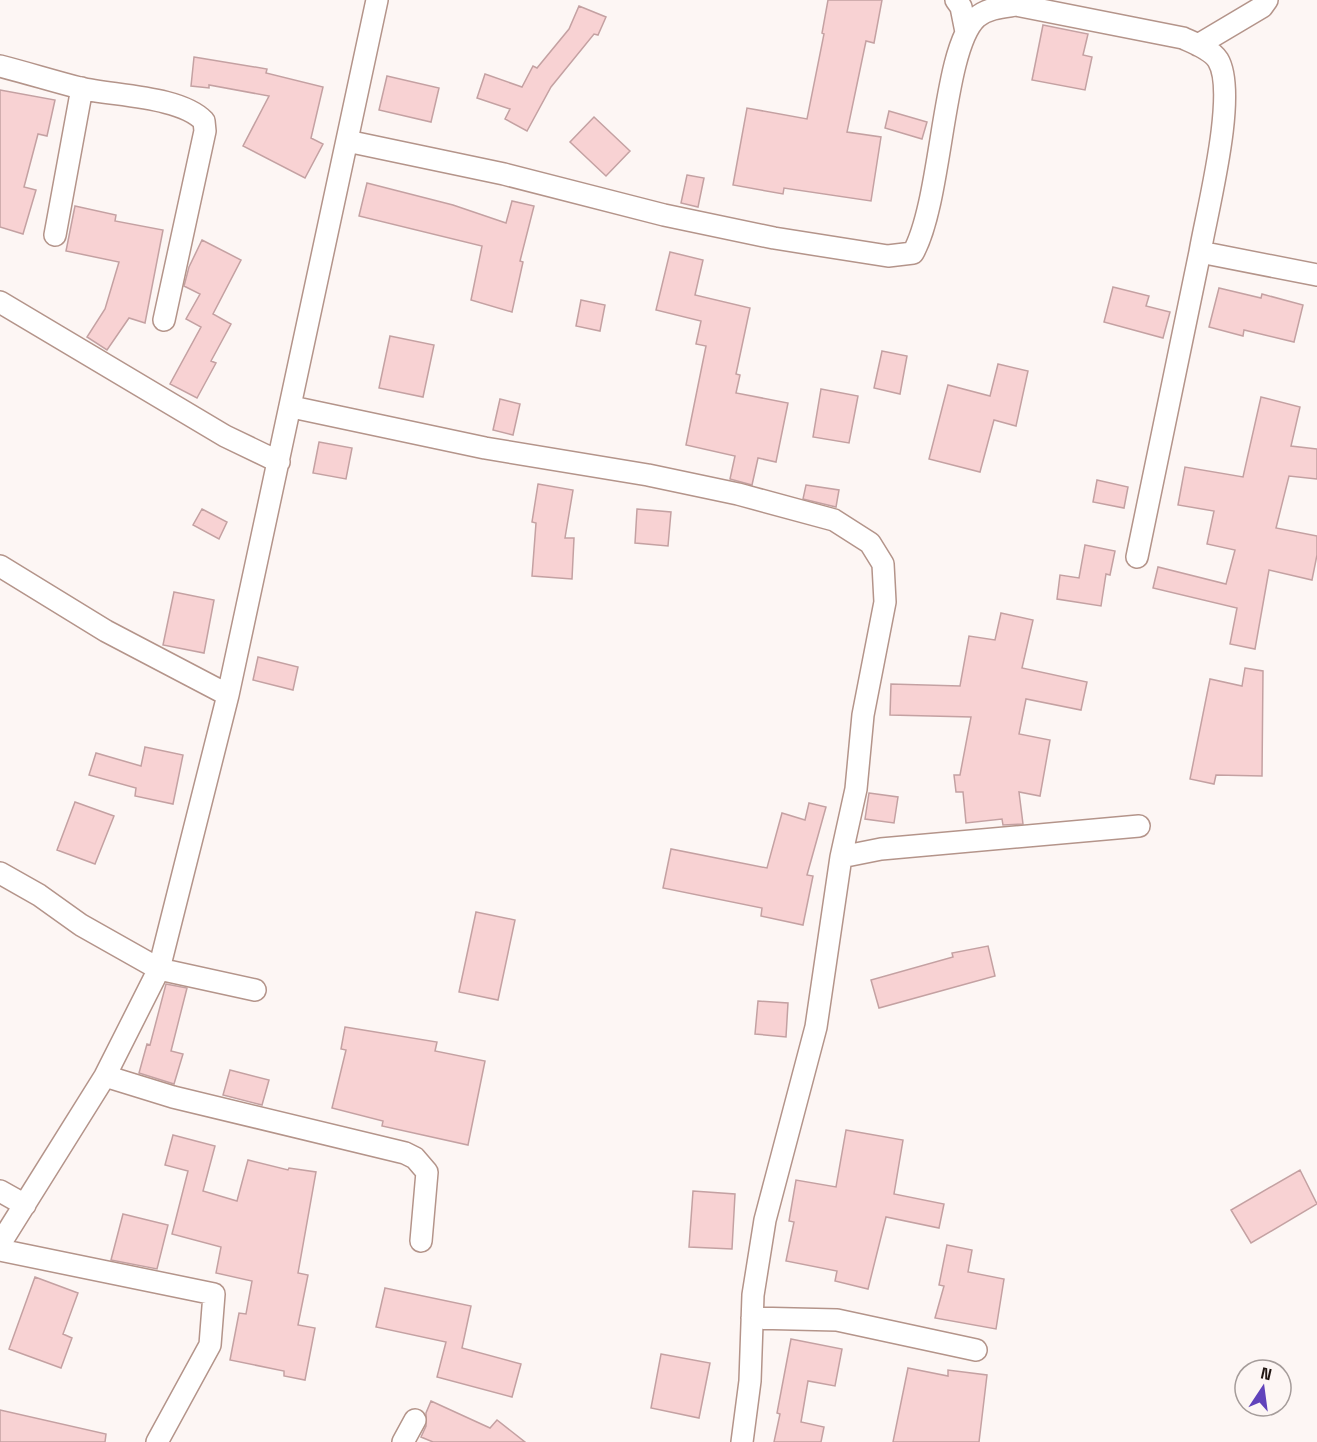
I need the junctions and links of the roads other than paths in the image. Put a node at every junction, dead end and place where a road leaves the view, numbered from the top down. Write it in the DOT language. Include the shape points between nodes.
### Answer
graph roads {
  1 [pos="377,0"];
  2 [pos="956,0"];
  3 [pos="1267,0"];
  4 [pos="966,32"];
  5 [pos="1198,45"];
  6 [pos="0,66"];
  7 [pos="82,88"];
  8 [pos="347,141"];
  9 [pos="56,235"];
  10 [pos="1200,252"];
  11 [pos="1317,274"];
  12 [pos="0,302"];
  13 [pos="164,320"];
  14 [pos="292,407"];
  15 [pos="279,462"];
  16 [pos="1137,557"];
  17 [pos="0,566"];
  18 [pos="228,695"];
  19 [pos="1138,826"];
  20 [pos="841,857"];
  21 [pos="0,873"];
  22 [pos="159,969"];
  23 [pos="255,990"];
  24 [pos="105,1076"];
  25 [pos="0,1191"];
  26 [pos="25,1205"];
  27 [pos="421,1241"];
  28 [pos="0,1244"];
  29 [pos="0,1250"];
  30 [pos="752,1318"];
  31 [pos="976,1350"];
  32 [pos="415,1420"];
  33 [pos="157,1442"];
  34 [pos="403,1442"];
  35 [pos="742,1442"];
  1 -- 8 [label="street"];
  2 -- 4 [label="street"];
  3 -- 5 [label="street" via="1262,7"];
  4 -- 5 [label="street" via="978,17 993,9 1016,5 1183,38"];
  4 -- 8 [label="street" via="952,82 936,181 923,235 914,253 888,256 774,238"];
  5 -- 10 [label="street" via="1217,58 1225,76 1226,102"];
  6 -- 7 [label="street"];
  7 -- 9 [label="street"];
  7 -- 13 [label="street" via="172,105 196,112 204,121"];
  8 -- 14 [label="street"];
  10 -- 11 [label="street"];
  10 -- 16 [label="street"];
  12 -- 15 [label="street" via="225,436"];
  14 -- 15 [label="street"];
  14 -- 20 [label="street" via="485,448 738,494 834,520 870,543 883,564 885,602 862,715 856,789"];
  15 -- 18 [label="street"];
  17 -- 18 [label="street" via="106,631"];
  18 -- 22 [label="street"];
  19 -- 20 [label="street" via="881,849"];
  20 -- 30 [label="street" via="816,1027 765,1220"];
  21 -- 22 [label="street"];
  22 -- 23 [label="street"];
  22 -- 24 [label="street"];
  24 -- 26 [label="street"];
  24 -- 27 [label="street" via="415,1158 427,1172"];
  25 -- 26 [label="street"];
  26 -- 28 [label="street"];
  29 -- 33 [label="street" via="213,1294 210,1345"];
  30 -- 31 [label="street" via="837,1320"];
  30 -- 35 [label="street" via="750,1381"];
  32 -- 34 [label="street"];
}
